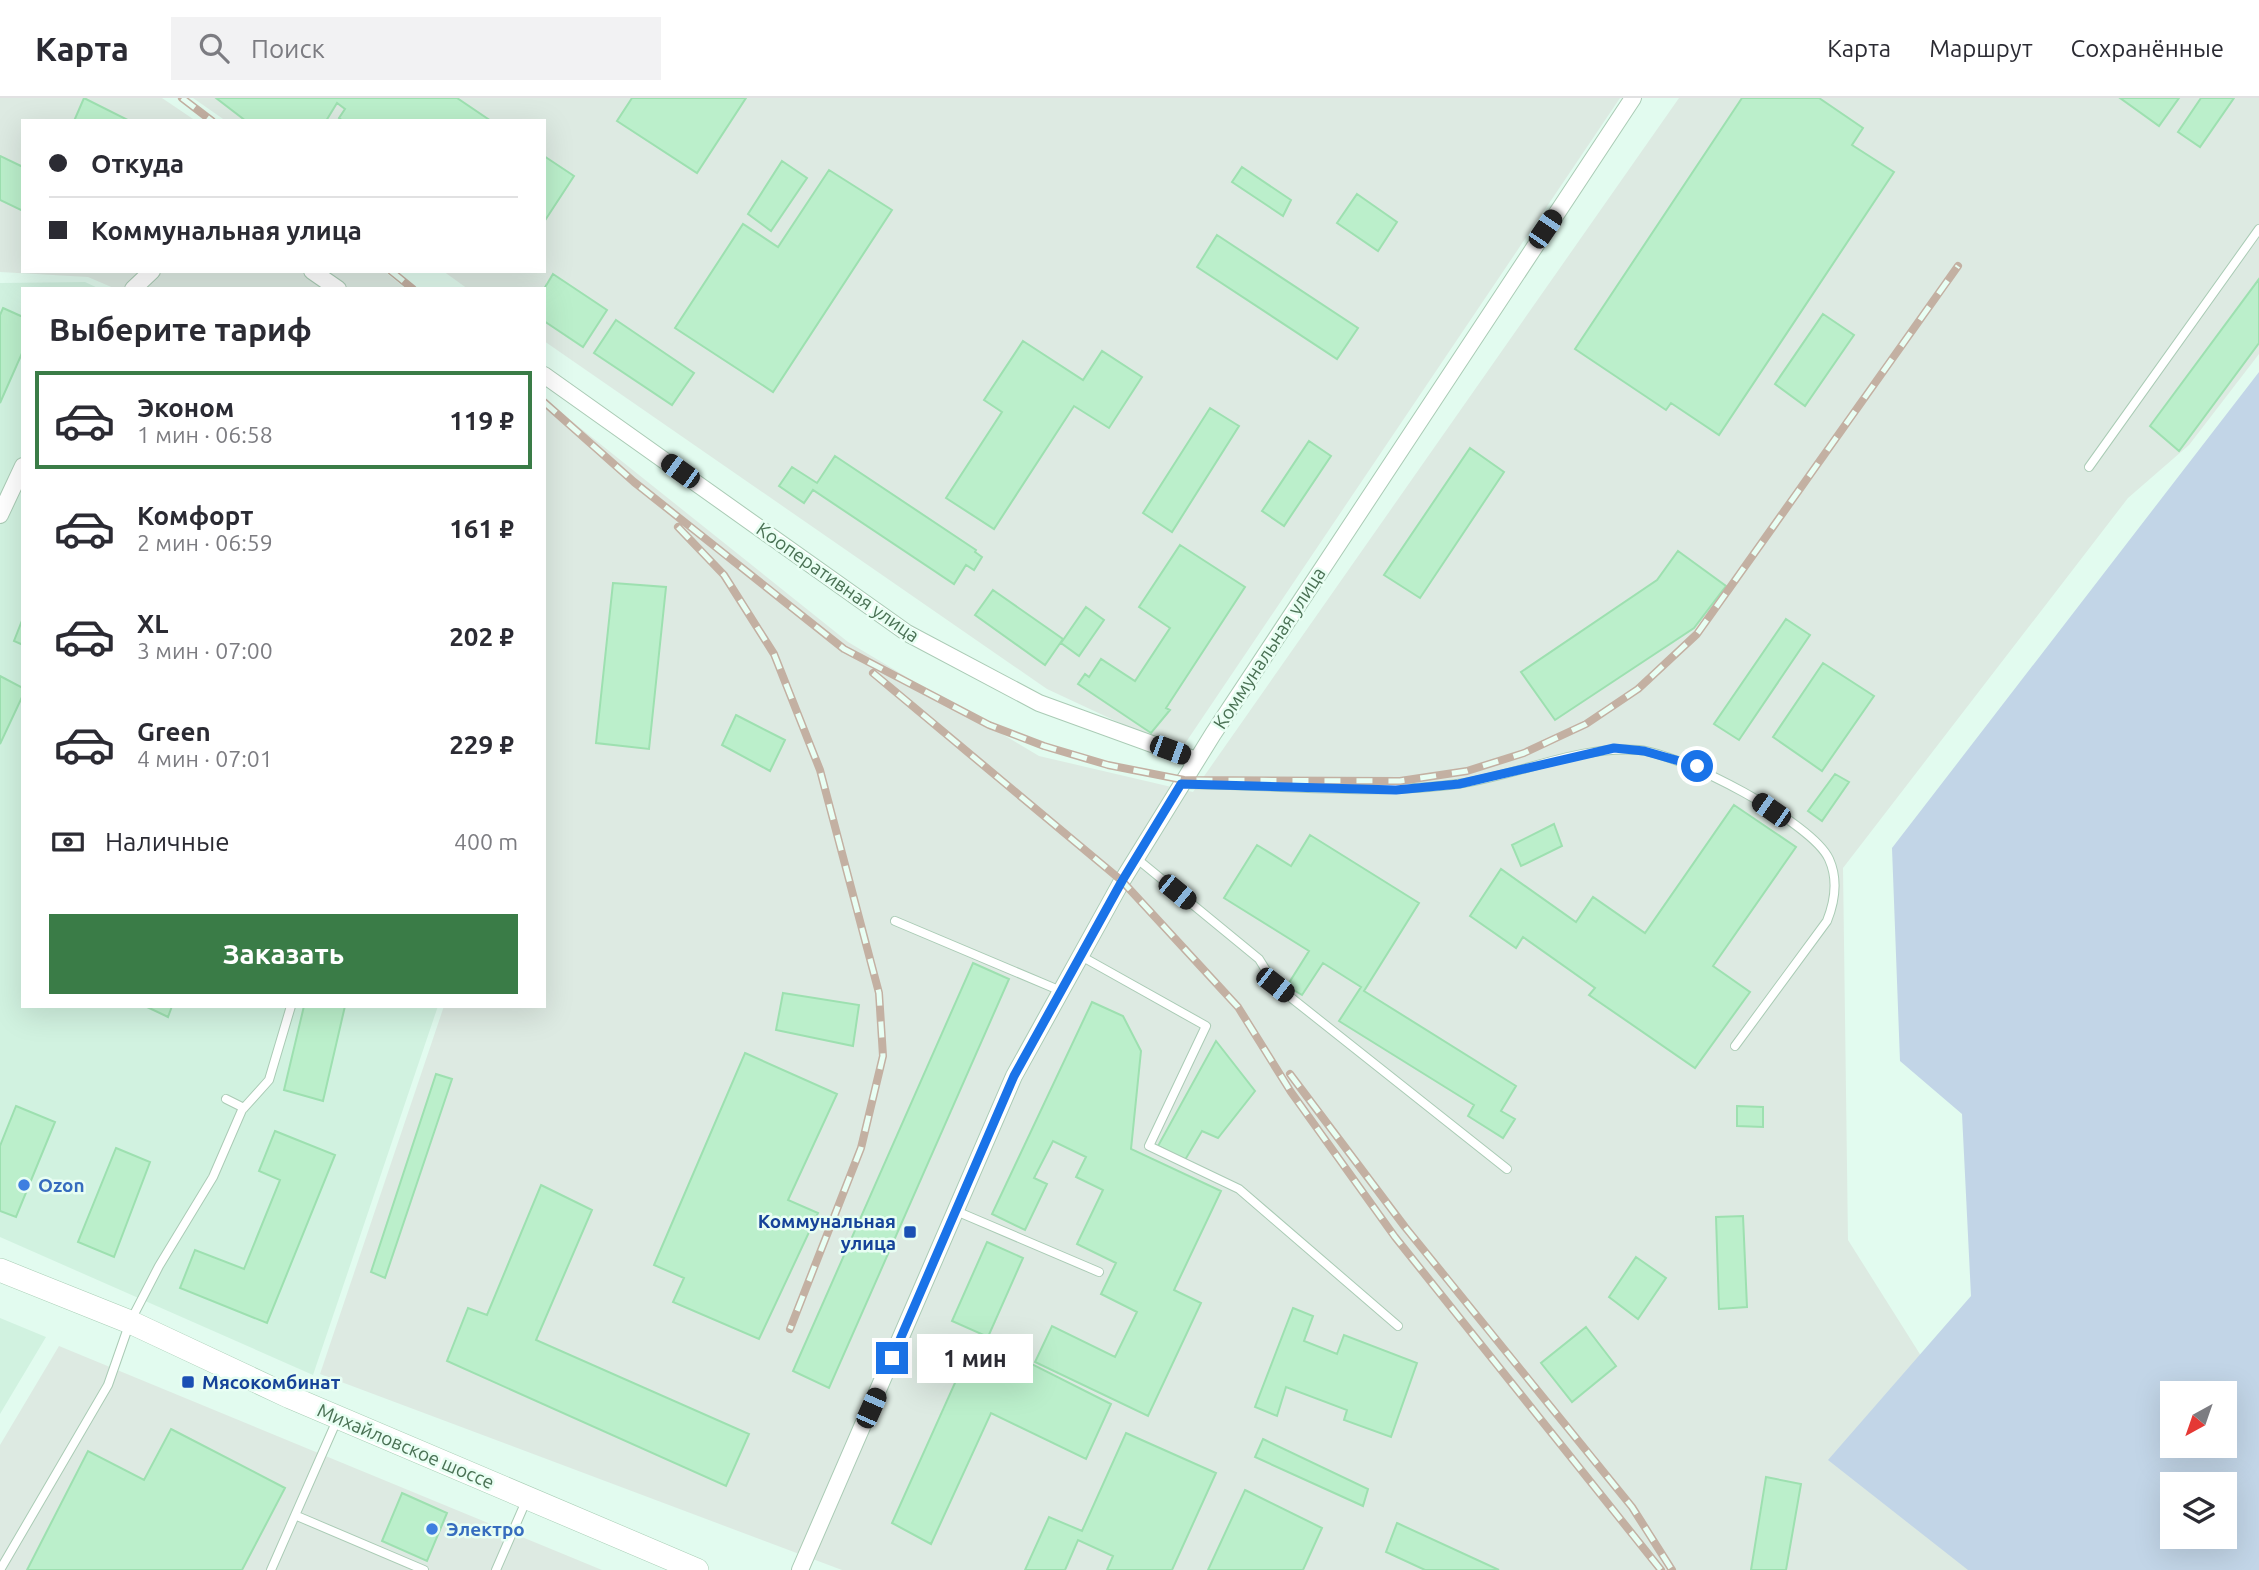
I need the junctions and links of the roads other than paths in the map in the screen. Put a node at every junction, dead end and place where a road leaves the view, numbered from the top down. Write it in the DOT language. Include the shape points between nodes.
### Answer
graph roads {
  1 [pos="1633,98"];
  2 [pos="2259,229"];
  3 [pos="150,273"];
  4 [pos="315,273"];
  5 [pos="135,287"];
  6 [pos="335,287"];
  7 [pos="546,375"];
  8 [pos="2089,467"];
  9 [pos="21,470"];
  10 [pos="0,515"];
  11 [pos="1196,760"];
  12 [pos="1181,784"];
  13 [pos="1136,858"];
  14 [pos="895,921"];
  15 [pos="1081,956"];
  16 [pos="1061,992"];
  17 [pos="290,1008"];
  18 [pos="1735,1046"];
  19 [pos="226,1099"];
  20 [pos="244,1108"];
  21 [pos="1507,1169"];
  22 [pos="956,1211"];
  23 [pos="0,1270"];
  24 [pos="1099,1272"];
  25 [pos="130,1322"];
  26 [pos="1398,1326"];
  27 [pos="338,1417"];
  28 [pos="527,1498"];
  29 [pos="297,1516"];
  30 [pos="0,1570"];
  31 [pos="271,1570"];
  32 [pos="424,1570"];
  33 [pos="496,1570"];
  34 [pos="698,1570"];
  35 [pos="800,1570"];
  1 -- 11 [label="street, Коммунальная улица"];
  2 -- 8 [label="lane"];
  3 -- 5 [label="street"];
  4 -- 6 [label="street"];
  7 -- 11 [label="street, Кооперативная улица" via="907,633 1039,703"];
  9 -- 10 [label="street"];
  11 -- 12 [label="street, Коммунальная улица"];
  12 -- 13 [label="street, Коммунальная улица"];
  12 -- 18 [label="lane" via="1396,790 1459,784 1614,748 1697,766 1813,839 1829,858 1834,879 1835,902 1827,921"];
  13 -- 15 [label="street, Коммунальная улица"];
  13 -- 21 [label="lane" via="1259,959 1275,985"];
  14 -- 16 [label="lane"];
  15 -- 16 [label="street, Коммунальная улица"];
  15 -- 26 [label="lane" via="1206,1026 1149,1146 1239,1189"];
  16 -- 22 [label="street, Коммунальная улица" via="1014,1076"];
  17 -- 20 [label="lane" via="269,1080"];
  19 -- 20 [label="lane"];
  20 -- 25 [label="lane" via="213,1177"];
  22 -- 24 [label="lane"];
  22 -- 35 [label="street, Коммунальная улица"];
  23 -- 25 [label="main road, Михайловское шоссе"];
  25 -- 27 [label="main road, Михайловское шоссе"];
  25 -- 30 [label="lane" via="108,1385"];
  27 -- 28 [label="main road, Михайловское шоссе"];
  27 -- 29 [label="lane"];
  28 -- 33 [label="lane"];
  28 -- 34 [label="main road, Михайловское шоссе"];
  29 -- 31 [label="lane"];
  29 -- 32 [label="lane"];
}
